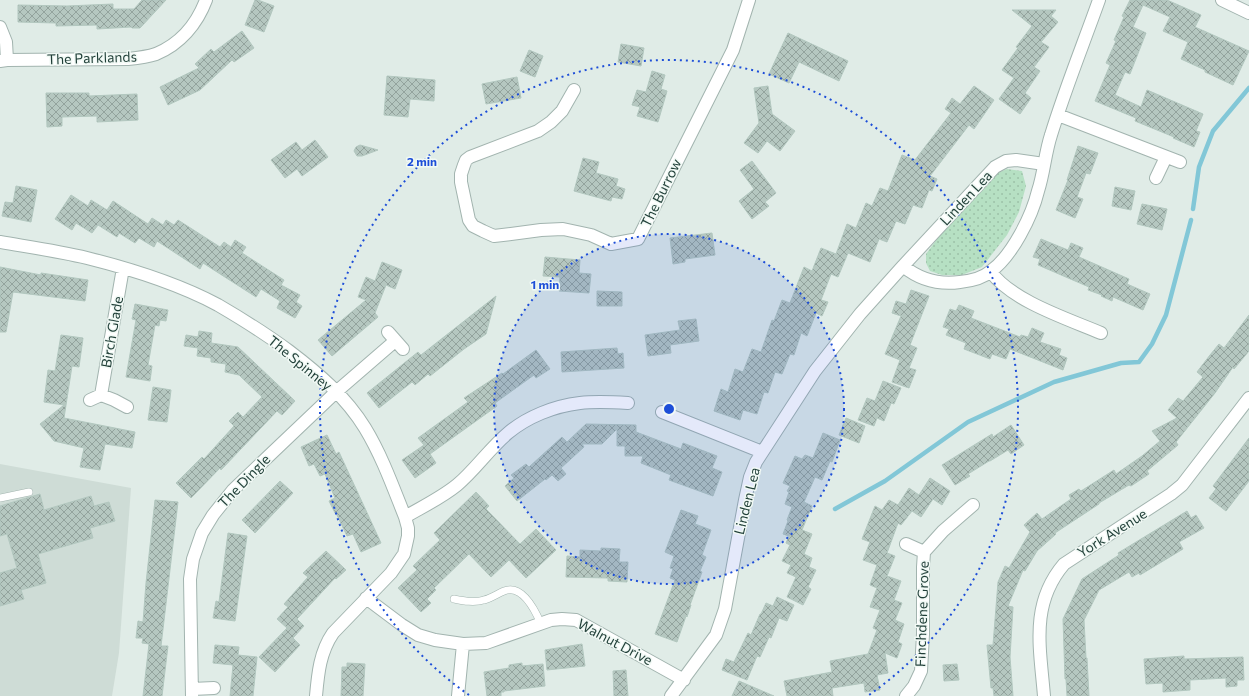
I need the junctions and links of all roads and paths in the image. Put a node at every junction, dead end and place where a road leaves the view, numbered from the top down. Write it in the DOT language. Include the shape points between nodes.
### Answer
graph roads {
  1 [pos="206,0"];
  2 [pos="749,0"];
  3 [pos="1099,0"];
  4 [pos="1222,0"];
  5 [pos="1249,13"];
  6 [pos="0,27"];
  7 [pos="3,60"];
  8 [pos="574,90"];
  9 [pos="1058,115"];
  10 [pos="1166,157"];
  11 [pos="1180,162"];
  12 [pos="1044,164"];
  13 [pos="1156,178"];
  14 [pos="0,242"];
  15 [pos="903,266"];
  16 [pos="123,268"];
  17 [pos="991,272"];
  18 [pos="1101,333"];
  19 [pos="396,341"];
  20 [pos="336,392"];
  21 [pos="1249,398"];
  22 [pos="628,403"];
  23 [pos="127,407"];
  24 [pos="662,412"];
  25 [pos="762,452"];
  26 [pos="29,492"];
  27 [pos="0,498"];
  28 [pos="973,505"];
  29 [pos="405,517"];
  30 [pos="906,544"];
  31 [pos="924,552"];
  32 [pos="366,598"];
  33 [pos="454,599"];
  34 [pos="541,624"];
  35 [pos="462,644"];
  36 [pos="684,680"];
  37 [pos="214,688"];
  38 [pos="192,692"];
  39 [pos="316,696"];
  40 [pos="458,696"];
  41 [pos="671,696"];
  42 [pos="906,696"];
  43 [pos="1044,696"];
  1 -- 7 [label="street, The Parklands" via="193,25 172,45 156,54 128,59"];
  2 -- 8 [label="street, The Burrow" via="733,50 638,239 611,244 590,235 563,229 494,236 473,226 469,220 461,174 466,160 538,131 562,111"];
  3 -- 9 [label="street"];
  4 -- 5 [label="street"];
  6 -- 7 [label="street" via="6,42"];
  9 -- 10 [label="street"];
  9 -- 12 [label="street"];
  10 -- 11 [label="street"];
  10 -- 13 [label="street"];
  12 -- 15 [label="street, Linden Lea" via="1016,160 1006,161 995,167"];
  12 -- 17 [label="street" via="1033,209 1010,251"];
  14 -- 16 [label="street, The Spinney" via="86,258"];
  15 -- 17 [label="street" via="921,278 950,284"];
  15 -- 25 [label="street, Linden Lea" via="860,314 815,371"];
  16 -- 20 [label="street, The Spinney" via="189,291 217,305 285,348 312,368"];
  16 -- 23 [label="street, Birch Glade" via="95,397 114,400"];
  17 -- 18 [label="street" via="1018,296"];
  19 -- 20 [label="street, The Dingle"];
  20 -- 29 [label="street, The Spinney" via="360,422 376,448"];
  20 -- 38 [label="street, The Dingle" via="233,490 212,515 202,533 193,559 190,579"];
  21 -- 43 [label="street, York Avenue" via="1182,485 1064,564 1056,573 1041,612 1040,642"];
  22 -- 29 [label="street" via="580,403 562,406 532,418 508,433 457,485"];
  24 -- 25 [label="street"];
  25 -- 36 [label="street, Linden Lea" via="750,477 722,621 716,635"];
  26 -- 27 [label="lane"];
  28 -- 31 [label="street, Finchdene Grove" via="943,531"];
  29 -- 32 [label="street, The Spinney" via="408,536 404,554 391,573"];
  30 -- 31 [label="street, Finchdene Grove"];
  31 -- 42 [label="street, Finchdene Grove" via="921,671"];
  32 -- 35 [label="street, Walnut Drive" via="418,635"];
  32 -- 39 [label="street, The Spinney" via="328,641 320,660"];
  33 -- 34 [label="lane" via="482,601 512,589 520,592 536,612"];
  34 -- 35 [label="street, Walnut Drive" via="486,643"];
  34 -- 36 [label="street, Walnut Drive" via="562,618 576,620"];
  35 -- 40 [label="street"];
  36 -- 41 [label="street, Linden Lea"];
  37 -- 38 [label="street, The Dingle"];
}
